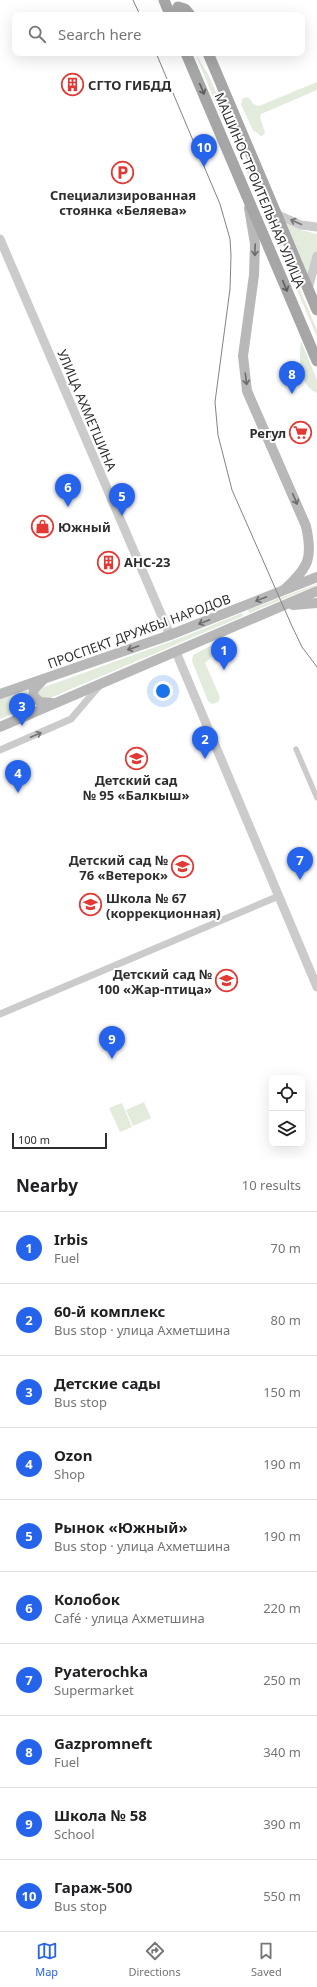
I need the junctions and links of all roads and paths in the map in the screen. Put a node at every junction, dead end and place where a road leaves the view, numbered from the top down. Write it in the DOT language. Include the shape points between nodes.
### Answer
graph roads {
  1 [pos="164,0"];
  2 [pos="186,0"];
  3 [pos="169,12"];
  4 [pos="176,12"];
  5 [pos="188,12"];
  6 [pos="190,12"];
  7 [pos="187,56"];
  8 [pos="209,56"];
  9 [pos="248,198"];
  10 [pos="276,214"];
  11 [pos="317,228"];
  12 [pos="0,239"];
  13 [pos="317,256"];
  14 [pos="308,289"];
  15 [pos="317,310"];
  16 [pos="317,361"];
  17 [pos="317,577"];
  18 [pos="285,589"];
  19 [pos="317,591"];
  20 [pos="317,603"];
  21 [pos="237,608"];
  22 [pos="277,608"];
  23 [pos="243,624"];
  24 [pos="170,635"];
  25 [pos="176,652"];
  26 [pos="44,680"];
  27 [pos="101,684"];
  28 [pos="0,694"];
  29 [pos="54,704"];
  30 [pos="0,727"];
  31 [pos="296,749"];
  32 [pos="0,750"];
  33 [pos="317,798"];
  34 [pos="279,896"];
  35 [pos="317,987"];
  36 [pos="0,1014"];
  1 -- 3 [label="main road"];
  2 -- 6 [label="main road"];
  4 -- 5 [label="main road" via="178,7"];
  7 -- 9 [label="main road, МАШИНОСТРОИТЕЛЬНАЯ УЛИЦА, one-way"];
  8 -- 10 [label="main road, МАШИНОСТРОИТЕЛЬНАЯ УЛИЦА"];
  9 -- 16 [label="main road, МАШИНОСТРОИТЕЛЬНАЯ УЛИЦА, one-way"];
  9 -- 18 [label="main road, one-way" via="255,244 254,275 243,356 247,391 306,526 310,545 307,564 300,576"];
  11 -- 10 [label="street, one-way" via="301,225"];
  10 -- 14 [label="main road, МАШИНОСТРОИТЕЛЬНАЯ УЛИЦА"];
  12 -- 24 [label="street, УЛИЦА АХМЕТШИНА"];
  13 -- 14 [label="street"];
  14 -- 15 [label="main road, МАШИНОСТРОИТЕЛЬНАЯ УЛИЦА"];
  17 -- 18 [label="main road, ПРОСПЕКТ ДРУЖБЫ НАРОДОВ"];
  18 -- 21 [label="main road, ПРОСПЕКТ ДРУЖБЫ НАРОДОВ, one-way"];
  19 -- 22 [label="main road"];
  20 -- 22 [label="main road" via="299,603"];
  21 -- 23 [label="main road" via="246,612"];
  21 -- 24 [label="main road, ПРОСПЕКТ ДРУЖБЫ НАРОДОВ, one-way"];
  22 -- 23 [label="main road"];
  23 -- 25 [label="main road"];
  24 -- 26 [label="main road, ПРОСПЕКТ ДРУЖБЫ НАРОДОВ, one-way"];
  25 -- 27 [label="main road"];
  25 -- 34 [label="street"];
  26 -- 28 [label="main road, ПРОСПЕКТ ДРУЖБЫ НАРОДОВ"];
  26 -- 29 [label="main road" via="34,689 33,696 40,702"];
  27 -- 29 [label="main road"];
  32 -- 27 [label="street, one-way" via="71,719"];
  29 -- 30 [label="main road"];
  31 -- 33 [label="street"];
  34 -- 35 [label="street"];
  34 -- 36 [label="street"];
}
